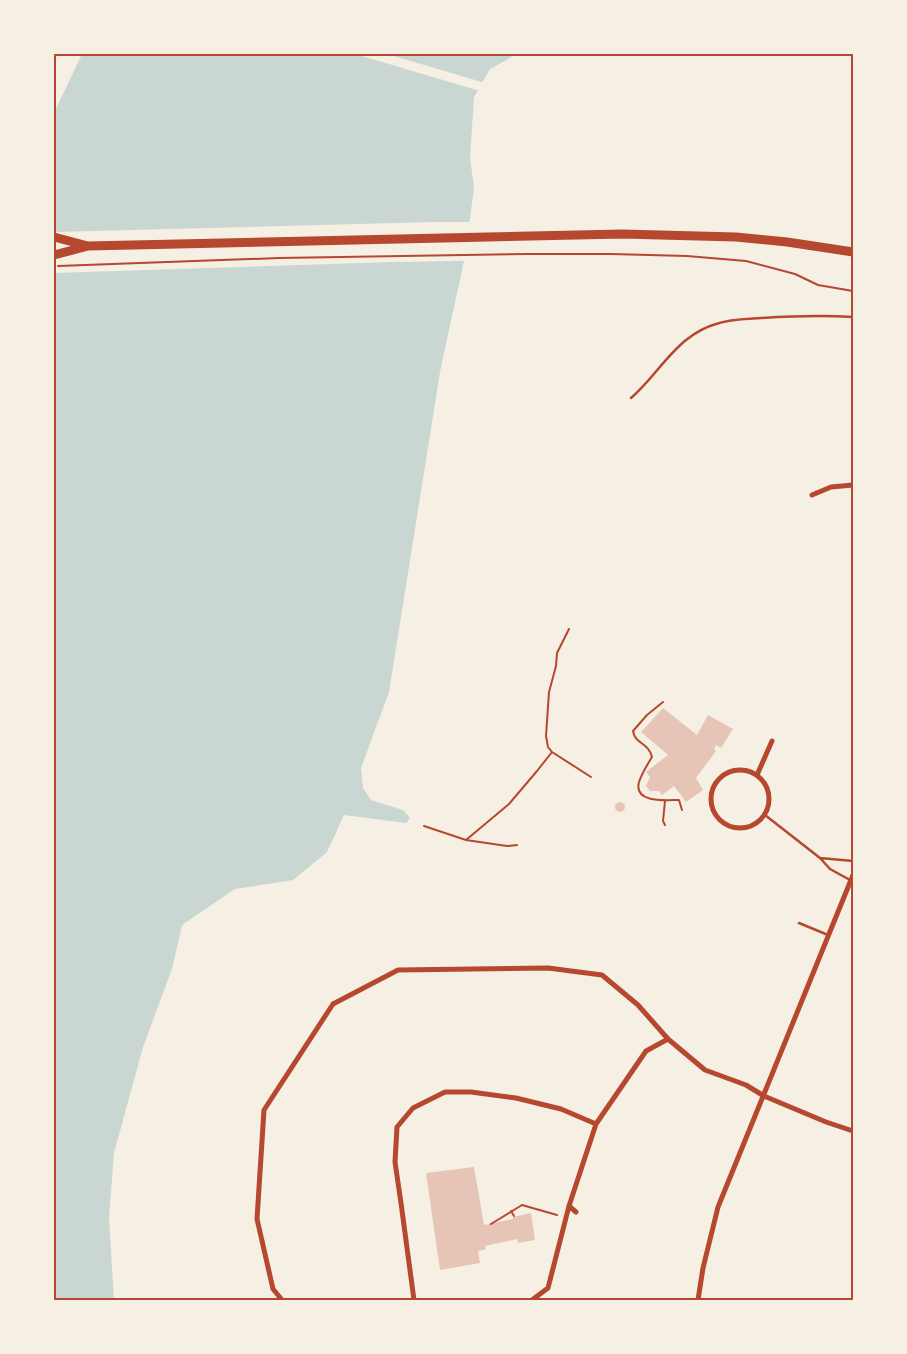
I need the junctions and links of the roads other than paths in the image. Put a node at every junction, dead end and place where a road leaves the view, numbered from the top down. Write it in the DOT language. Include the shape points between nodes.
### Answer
graph roads {
  1 [pos="54,237"];
  2 [pos="88,246"];
  3 [pos="853,252"];
  4 [pos="54,255"];
  5 [pos="853,317"];
  6 [pos="631,398"];
  7 [pos="853,485"];
  8 [pos="812,494"];
  9 [pos="772,741"];
  10 [pos="757,775"];
  11 [pos="765,815"];
  12 [pos="820,858"];
  13 [pos="853,861"];
  14 [pos="853,875"];
  15 [pos="851,881"];
  16 [pos="799,923"];
  17 [pos="829,935"];
  18 [pos="668,1039"];
  19 [pos="764,1096"];
  20 [pos="596,1124"];
  21 [pos="853,1131"];
  22 [pos="570,1206"];
  23 [pos="576,1212"];
  24 [pos="282,1300"];
  25 [pos="414,1300"];
  26 [pos="532,1300"];
  27 [pos="698,1300"];
  1 -- 2 [label="highway"];
  2 -- 3 [label="highway" via="622,234 736,237"];
  2 -- 4 [label="highway"];
  5 -- 6 [label="lane" via="772,317 718,323 684,342"];
  7 -- 8 [label="street" via="831,487"];
  9 -- 10 [label="street"];
  10 -- 11 [label="street" via="768,789"];
  10 -- 11 [label="street" via="739,770 729,772 715,784 710,802 718,819 733,828 751,827"];
  11 -- 12 [label="lane"];
  12 -- 13 [label="lane"];
  12 -- 15 [label="lane" via="830,869"];
  14 -- 15 [label="street"];
  15 -- 17 [label="street"];
  16 -- 17 [label="lane"];
  17 -- 19 [label="street"];
  18 -- 19 [label="street" via="705,1070 746,1085"];
  18 -- 20 [label="street" via="646,1051"];
  18 -- 24 [label="street" via="638,1005 602,975 548,968 398,970 333,1004 264,1110 256,1219 273,1289"];
  19 -- 21 [label="street"];
  19 -- 27 [label="street" via="718,1207"];
  20 -- 22 [label="street"];
  20 -- 25 [label="street" via="562,1109 471,1092 445,1092 413,1108 397,1127 395,1162"];
  22 -- 23 [label="street"];
  22 -- 26 [label="street" via="548,1288"];
}
